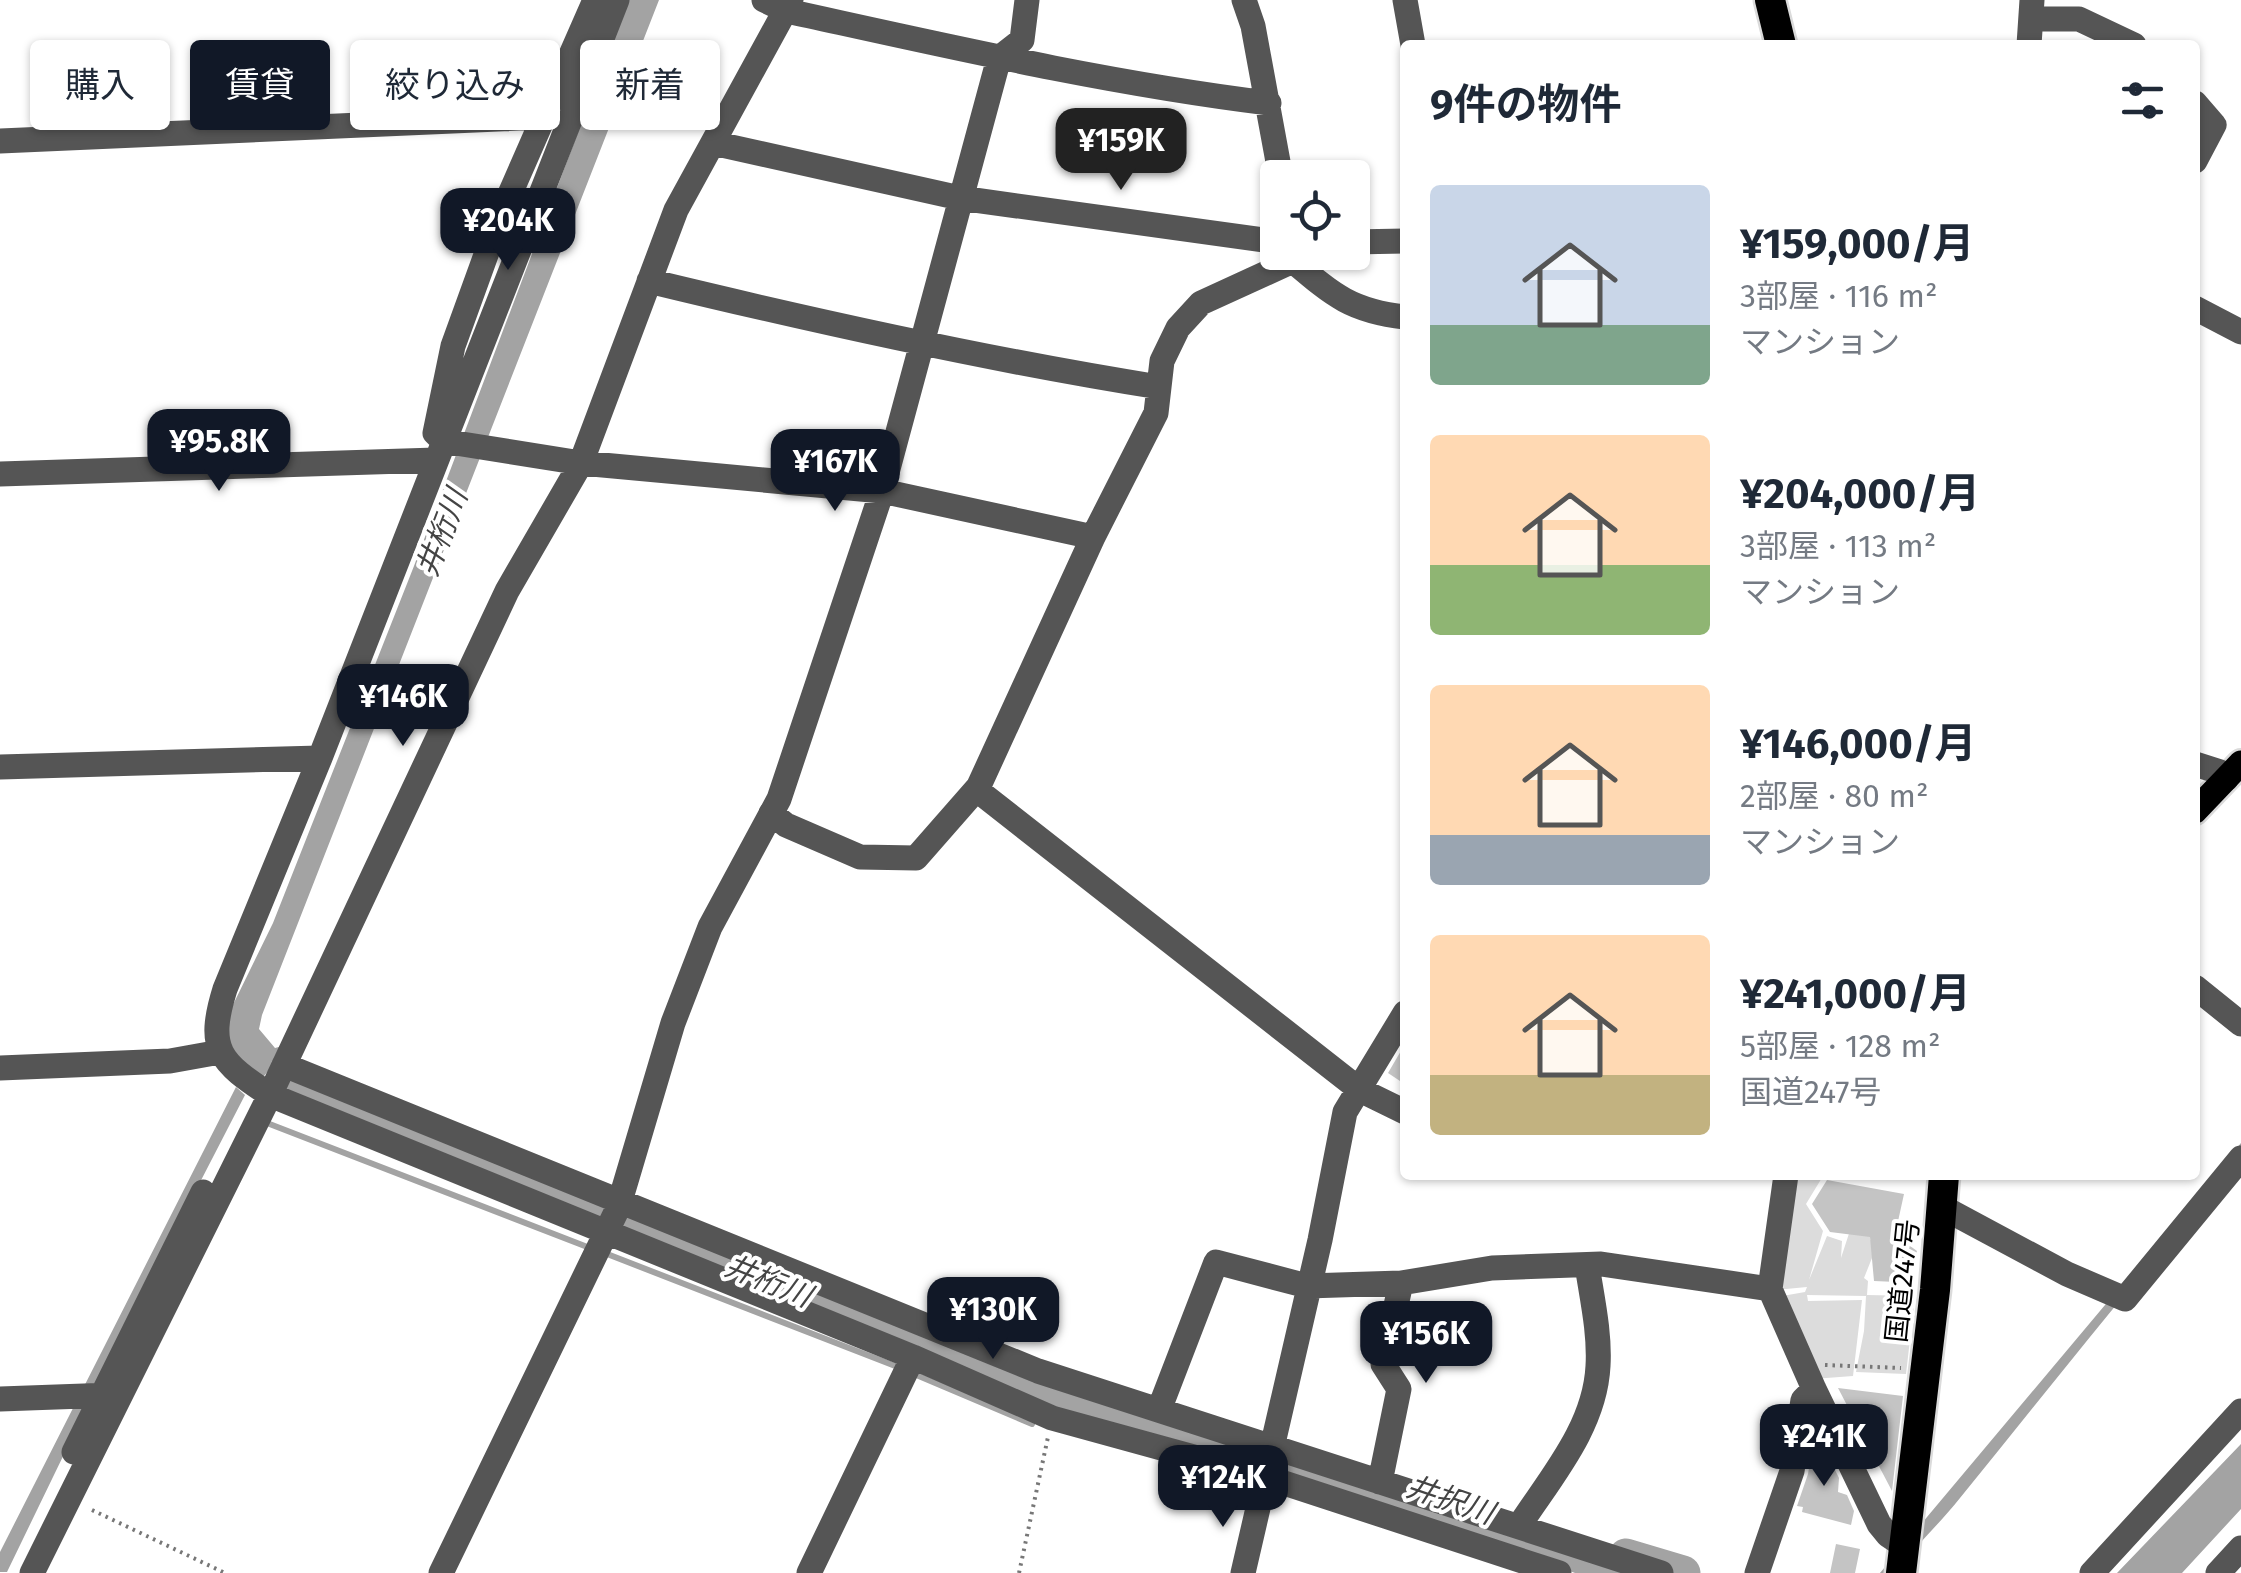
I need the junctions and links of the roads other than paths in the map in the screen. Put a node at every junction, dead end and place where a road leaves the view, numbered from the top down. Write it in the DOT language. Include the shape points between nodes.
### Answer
graph roads {
  1 [pos="595,0"];
  2 [pos="617,0"];
  3 [pos="1027,0"];
  4 [pos="1244,0"];
  5 [pos="1406,0"];
  6 [pos="1770,0"];
  7 [pos="780,4"];
  8 [pos="2031,21"];
  9 [pos="1412,40"];
  10 [pos="1780,40"];
  11 [pos="2123,40"];
  12 [pos="999,58"];
  13 [pos="560,78"];
  14 [pos="1269,104"];
  15 [pos="2200,109"];
  16 [pos="350,126"];
  17 [pos="537,130"];
  18 [pos="0,141"];
  19 [pos="714,143"];
  20 [pos="2200,152"];
  21 [pos="1279,160"];
  22 [pos="960,198"];
  23 [pos="1400,241"];
  24 [pos="1370,242"];
  25 [pos="1260,247"];
  26 [pos="1260,269"];
  27 [pos="1307,270"];
  28 [pos="650,281"];
  29 [pos="2200,311"];
  30 [pos="1400,316"];
  31 [pos="2241,332"];
  32 [pos="922,341"];
  33 [pos="1159,387"];
  34 [pos="446,448"];
  35 [pos="581,463"];
  36 [pos="0,474"];
  37 [pos="882,491"];
  38 [pos="1093,536"];
  39 [pos="320,758"];
  40 [pos="2200,766"];
  41 [pos="0,767"];
  42 [pos="2236,771"];
  43 [pos="980,785"];
  44 [pos="2200,805"];
  45 [pos="771,813"];
  46 [pos="2200,990"];
  47 [pos="1400,1022"];
  48 [pos="2241,1024"];
  49 [pos="220,1052"];
  50 [pos="284,1065"];
  51 [pos="0,1068"];
  52 [pos="1360,1090"];
  53 [pos="270,1095"];
  54 [pos="1400,1110"];
  55 [pos="2241,1158"];
  56 [pos="1785,1180"];
  57 [pos="1944,1180"];
  58 [pos="619,1204"];
  59 [pos="1942,1207"];
  60 [pos="605,1232"];
  61 [pos="1587,1265"];
  62 [pos="1401,1283"];
  63 [pos="1307,1286"];
  64 [pos="1770,1290"];
  65 [pos="913,1357"];
  66 [pos="1814,1389"];
  67 [pos="99,1395"];
  68 [pos="0,1399"];
  69 [pos="1159,1410"];
  70 [pos="2241,1411"];
  71 [pos="1271,1446"];
  72 [pos="1263,1476"];
  73 [pos="1380,1482"];
  74 [pos="1519,1526"];
  75 [pos="40,1540"];
  76 [pos="2241,1548"];
  77 [pos="1902,1559"];
  78 [pos="14,1573"];
  79 [pos="32,1573"];
  80 [pos="441,1573"];
  81 [pos="808,1573"];
  82 [pos="1242,1573"];
  83 [pos="1559,1573"];
  84 [pos="1660,1573"];
  85 [pos="1757,1573"];
  86 [pos="2092,1573"];
  87 [pos="2218,1573"];
  1 -- 13 [label="street"];
  2 -- 34 [label="street"];
  3 -- 12 [label="street" via="1022,40"];
  4 -- 14 [label="street"];
  5 -- 9 [label="street"];
  6 -- 10 [label="highway"];
  7 -- 12 [label="street"];
  7 -- 19 [label="street"];
  8 -- 11 [label="street" via="2079,19"];
  12 -- 14 [label="street"];
  12 -- 22 [label="street"];
  14 -- 21 [label="street"];
  15 -- 20 [label="street" via="2214,125"];
  16 -- 18 [label="street"];
  17 -- 34 [label="street" via="453,346 434,432"];
  19 -- 22 [label="street"];
  19 -- 28 [label="street" via="676,210"];
  22 -- 25 [label="street"];
  22 -- 32 [label="street"];
  23 -- 24 [label="street"];
  26 -- 33 [label="street" via="1202,303 1178,328 1162,361"];
  27 -- 30 [label="street" via="1334,296 1371,313"];
  28 -- 32 [label="street"];
  28 -- 35 [label="street"];
  29 -- 31 [label="street"];
  32 -- 33 [label="street"];
  32 -- 37 [label="street"];
  33 -- 38 [label="street" via="1156,413"];
  34 -- 35 [label="street" via="507,449"];
  34 -- 36 [label="street"];
  34 -- 39 [label="street"];
  35 -- 37 [label="street"];
  35 -- 50 [label="street" via="507,591"];
  37 -- 38 [label="street"];
  37 -- 45 [label="street"];
  38 -- 43 [label="street"];
  39 -- 41 [label="street"];
  39 -- 49 [label="street" via="225,988 216,1020"];
  40 -- 42 [label="street"];
  42 -- 44 [label="main road"];
  43 -- 45 [label="street" via="916,858 860,857"];
  43 -- 52 [label="street" via="978,790"];
  45 -- 58 [label="street" via="710,927"];
  46 -- 48 [label="street"];
  47 -- 52 [label="street"];
  49 -- 51 [label="street" via="170,1061"];
  49 -- 53 [label="street" via="230,1069"];
  50 -- 53 [label="street"];
  50 -- 58 [label="street"];
  52 -- 54 [label="street"];
  52 -- 63 [label="street" via="1345,1112"];
  53 -- 60 [label="street"];
  53 -- 67 [label="street"];
  55 -- 59 [label="street" via="2125,1299"];
  56 -- 64 [label="street"];
  57 -- 59 [label="highway, 国道247号"];
  58 -- 60 [label="street"];
  58 -- 69 [label="street" via="1038,1371"];
  59 -- 77 [label="highway, 国道247号"];
  60 -- 65 [label="street"];
  60 -- 80 [label="street"];
  61 -- 62 [label="street" via="1492,1268"];
  61 -- 64 [label="street"];
  61 -- 74 [label="street" via="1598,1338 1594,1392 1577,1438"];
  62 -- 63 [label="street"];
  62 -- 73 [label="street" via="1382,1364 1399,1389"];
  63 -- 69 [label="street" via="1216,1262"];
  63 -- 71 [label="street"];
  64 -- 66 [label="street"];
  65 -- 72 [label="street" via="1052,1418"];
  65 -- 81 [label="street"];
  66 -- 77 [label="street"];
  66 -- 85 [label="street" via="1804,1400 1792,1471"];
  67 -- 68 [label="street"];
  67 -- 75 [label="street"];
  69 -- 71 [label="street"];
  70 -- 86 [label="street"];
  71 -- 72 [label="street"];
  71 -- 73 [label="street"];
  72 -- 82 [label="street"];
  72 -- 83 [label="street"];
  73 -- 74 [label="street"];
  74 -- 84 [label="street"];
  75 -- 78 [label="street"];
  75 -- 79 [label="street"];
  76 -- 87 [label="street"];
}
